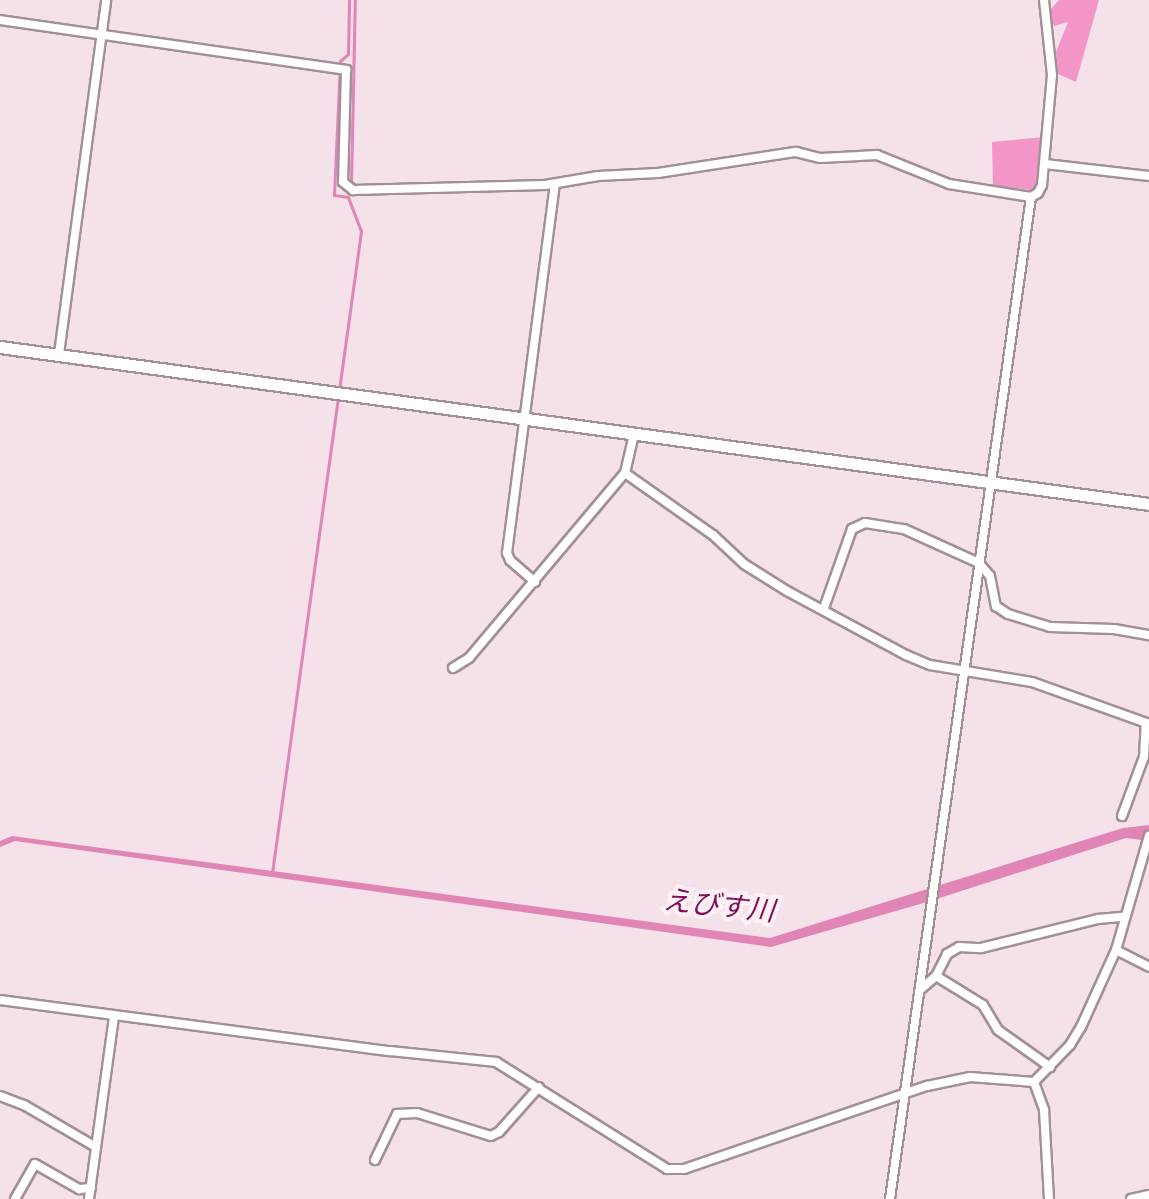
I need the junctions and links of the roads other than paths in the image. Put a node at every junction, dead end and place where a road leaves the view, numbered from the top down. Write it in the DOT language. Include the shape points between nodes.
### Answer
graph roads {
  1 [pos="106,0"];
  2 [pos="1044,0"];
  3 [pos="0,20"];
  4 [pos="102,35"];
  5 [pos="1045,164"];
  6 [pos="1149,176"];
  7 [pos="555,184"];
  8 [pos="1031,197"];
  9 [pos="0,347"];
  10 [pos="59,354"];
  11 [pos="523,418"];
  12 [pos="634,434"];
  13 [pos="625,473"];
  14 [pos="991,483"];
  15 [pos="1149,504"];
  16 [pos="979,563"];
  17 [pos="535,582"];
  18 [pos="824,608"];
  19 [pos="1149,635"];
  20 [pos="453,668"];
  21 [pos="964,669"];
  22 [pos="1148,724"];
  23 [pos="1122,816"];
  24 [pos="1148,838"];
  25 [pos="1123,917"];
  26 [pos="1116,950"];
  27 [pos="1149,967"];
  28 [pos="936,976"];
  29 [pos="921,989"];
  30 [pos="0,1000"];
  31 [pos="114,1016"];
  32 [pos="1050,1067"];
  33 [pos="1034,1082"];
  34 [pos="539,1087"];
  35 [pos="905,1093"];
  36 [pos="0,1096"];
  37 [pos="96,1147"];
  38 [pos="375,1160"];
  39 [pos="91,1188"];
  40 [pos="1149,1195"];
  41 [pos="15,1199"];
  42 [pos="89,1199"];
  43 [pos="890,1199"];
  44 [pos="1049,1199"];
  45 [pos="1131,1199"];
  1 -- 4 [label="street"];
  2 -- 5 [label="street" via="1052,75"];
  3 -- 4 [label="street"];
  4 -- 7 [label="street" via="346,70 343,182 350,188"];
  4 -- 10 [label="street"];
  5 -- 6 [label="street"];
  5 -- 8 [label="street" via="1042,185"];
  7 -- 8 [label="street" via="613,170 658,173 796,152 820,158 877,155 949,184"];
  7 -- 11 [label="street"];
  8 -- 14 [label="street"];
  9 -- 10 [label="street"];
  10 -- 11 [label="street"];
  11 -- 12 [label="street"];
  11 -- 17 [label="street" via="507,553"];
  12 -- 13 [label="street"];
  12 -- 14 [label="street"];
  13 -- 17 [label="street"];
  13 -- 18 [label="street" via="713,535 744,564"];
  14 -- 15 [label="street"];
  14 -- 16 [label="street"];
  16 -- 18 [label="street" via="904,529 865,523 852,529"];
  16 -- 19 [label="street" via="990,576 996,606 1008,614 1050,627"];
  16 -- 21 [label="street"];
  17 -- 20 [label="street" via="469,658"];
  18 -- 21 [label="street" via="906,655 930,665"];
  21 -- 22 [label="street" via="1032,682"];
  21 -- 29 [label="street"];
  22 -- 23 [label="street" via="1144,757"];
  24 -- 25 [label="street"];
  25 -- 26 [label="street"];
  25 -- 28 [label="street" via="981,948 959,947 947,954"];
  26 -- 27 [label="street"];
  26 -- 32 [label="street" via="1081,1027"];
  28 -- 29 [label="street"];
  28 -- 32 [label="street" via="983,1005 998,1030"];
  29 -- 35 [label="street"];
  30 -- 31 [label="street"];
  31 -- 34 [label="street" via="492,1061"];
  31 -- 37 [label="street"];
  32 -- 33 [label="street"];
  33 -- 35 [label="street" via="970,1077"];
  33 -- 44 [label="street" via="1046,1122"];
  34 -- 35 [label="street" via="674,1170 697,1167"];
  34 -- 38 [label="street" via="491,1136 417,1113 397,1114"];
  35 -- 43 [label="street"];
  36 -- 37 [label="street"];
  37 -- 39 [label="street"];
  39 -- 41 [label="street" via="79,1189 35,1164"];
  39 -- 42 [label="street"];
  40 -- 45 [label="street"];
}
